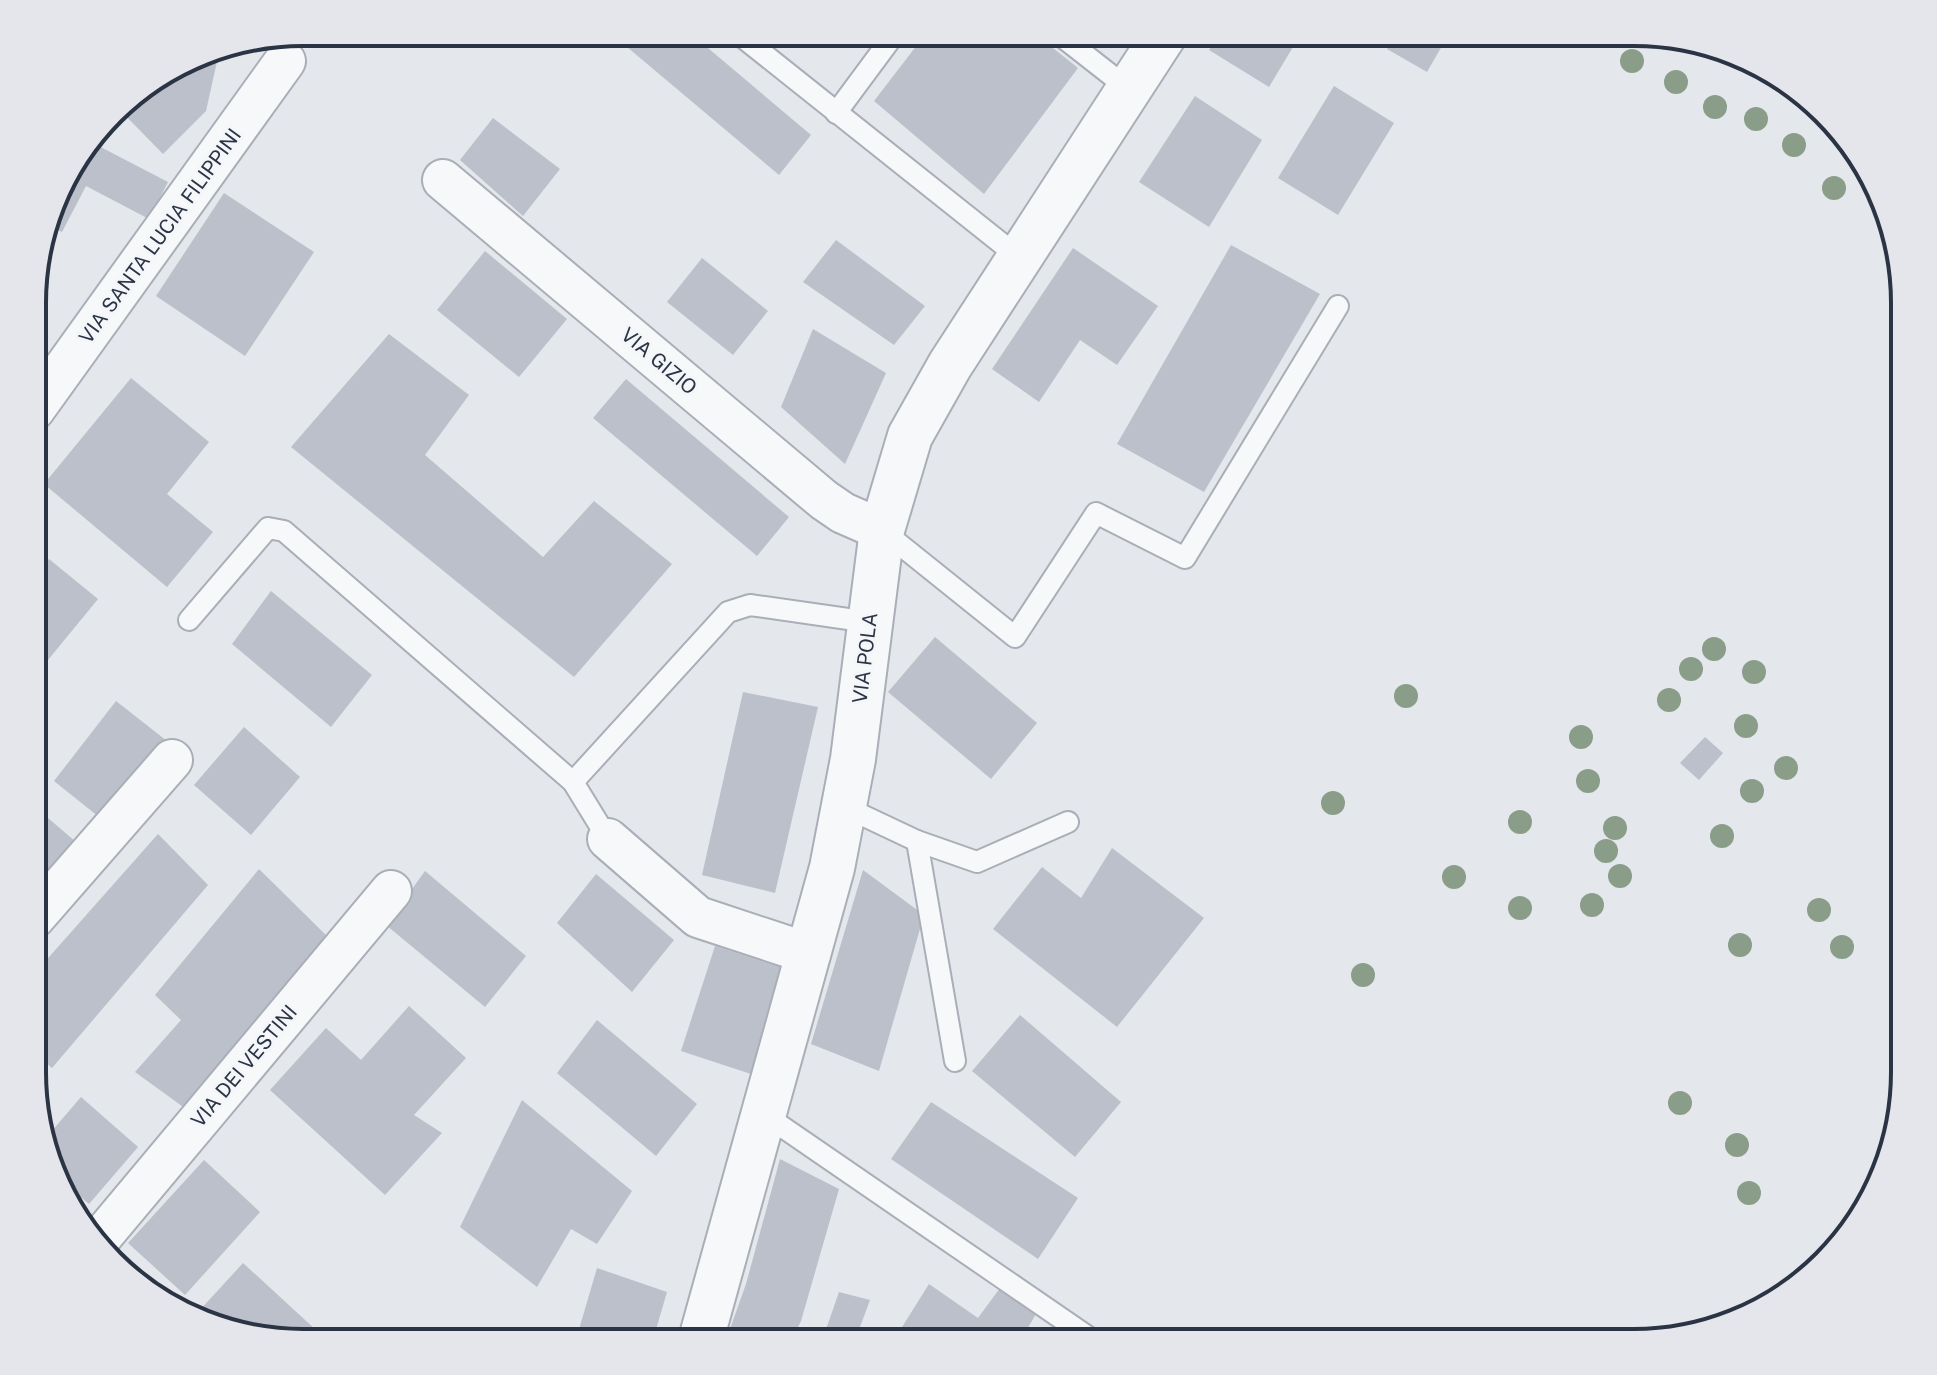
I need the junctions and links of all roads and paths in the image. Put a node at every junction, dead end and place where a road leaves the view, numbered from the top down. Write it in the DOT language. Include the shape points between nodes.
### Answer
graph roads {
  1 [pos="754,46"];
  2 [pos="885,46"];
  3 [pos="1075,47"];
  4 [pos="1157,47"];
  5 [pos="284,49"];
  6 [pos="1130,90"];
  7 [pos="836,113"];
  8 [pos="443,180"];
  9 [pos="1021,259"];
  10 [pos="1338,306"];
  11 [pos="46,393"];
  12 [pos="882,530"];
  13 [pos="189,620"];
  14 [pos="869,622"];
  15 [pos="172,760"];
  16 [pos="573,782"];
  17 [pos="845,807"];
  18 [pos="1068,822"];
  19 [pos="608,839"];
  20 [pos="917,841"];
  21 [pos="391,891"];
  22 [pos="47,903"];
  23 [pos="810,954"];
  24 [pos="955,1061"];
  25 [pos="765,1115"];
  26 [pos="104,1234"];
  27 [pos="704,1328"];
  28 [pos="1076,1329"];
  1 -- 7 [label="lane"];
  2 -- 7 [label="lane"];
  3 -- 6 [label="lane"];
  4 -- 6 [label="street, VIA POLA"];
  5 -- 11 [label="street, VIA SANTA LUCIA FILIPPINI"];
  6 -- 9 [label="street, VIA POLA"];
  7 -- 9 [label="lane"];
  8 -- 12 [label="street, VIA GIZIO" via="824,500"];
  9 -- 12 [label="street, VIA POLA" via="910,436"];
  10 -- 12 [label="lane" via="1185,558 1096,513 1015,637"];
  12 -- 14 [label="street, VIA POLA"];
  13 -- 16 [label="lane" via="268,528 284,531"];
  14 -- 16 [label="lane" via="738,606"];
  14 -- 17 [label="street, VIA POLA"];
  15 -- 22 [label="street"];
  16 -- 19 [label="lane"];
  17 -- 20 [label="lane"];
  17 -- 23 [label="street, VIA POLA"];
  18 -- 20 [label="lane" via="977,862"];
  19 -- 23 [label="street" via="698,917"];
  20 -- 24 [label="lane"];
  21 -- 26 [label="street, VIA DEI VESTINI"];
  23 -- 25 [label="street, VIA POLA"];
  25 -- 27 [label="street, VIA POLA"];
  25 -- 28 [label="lane"];
}
